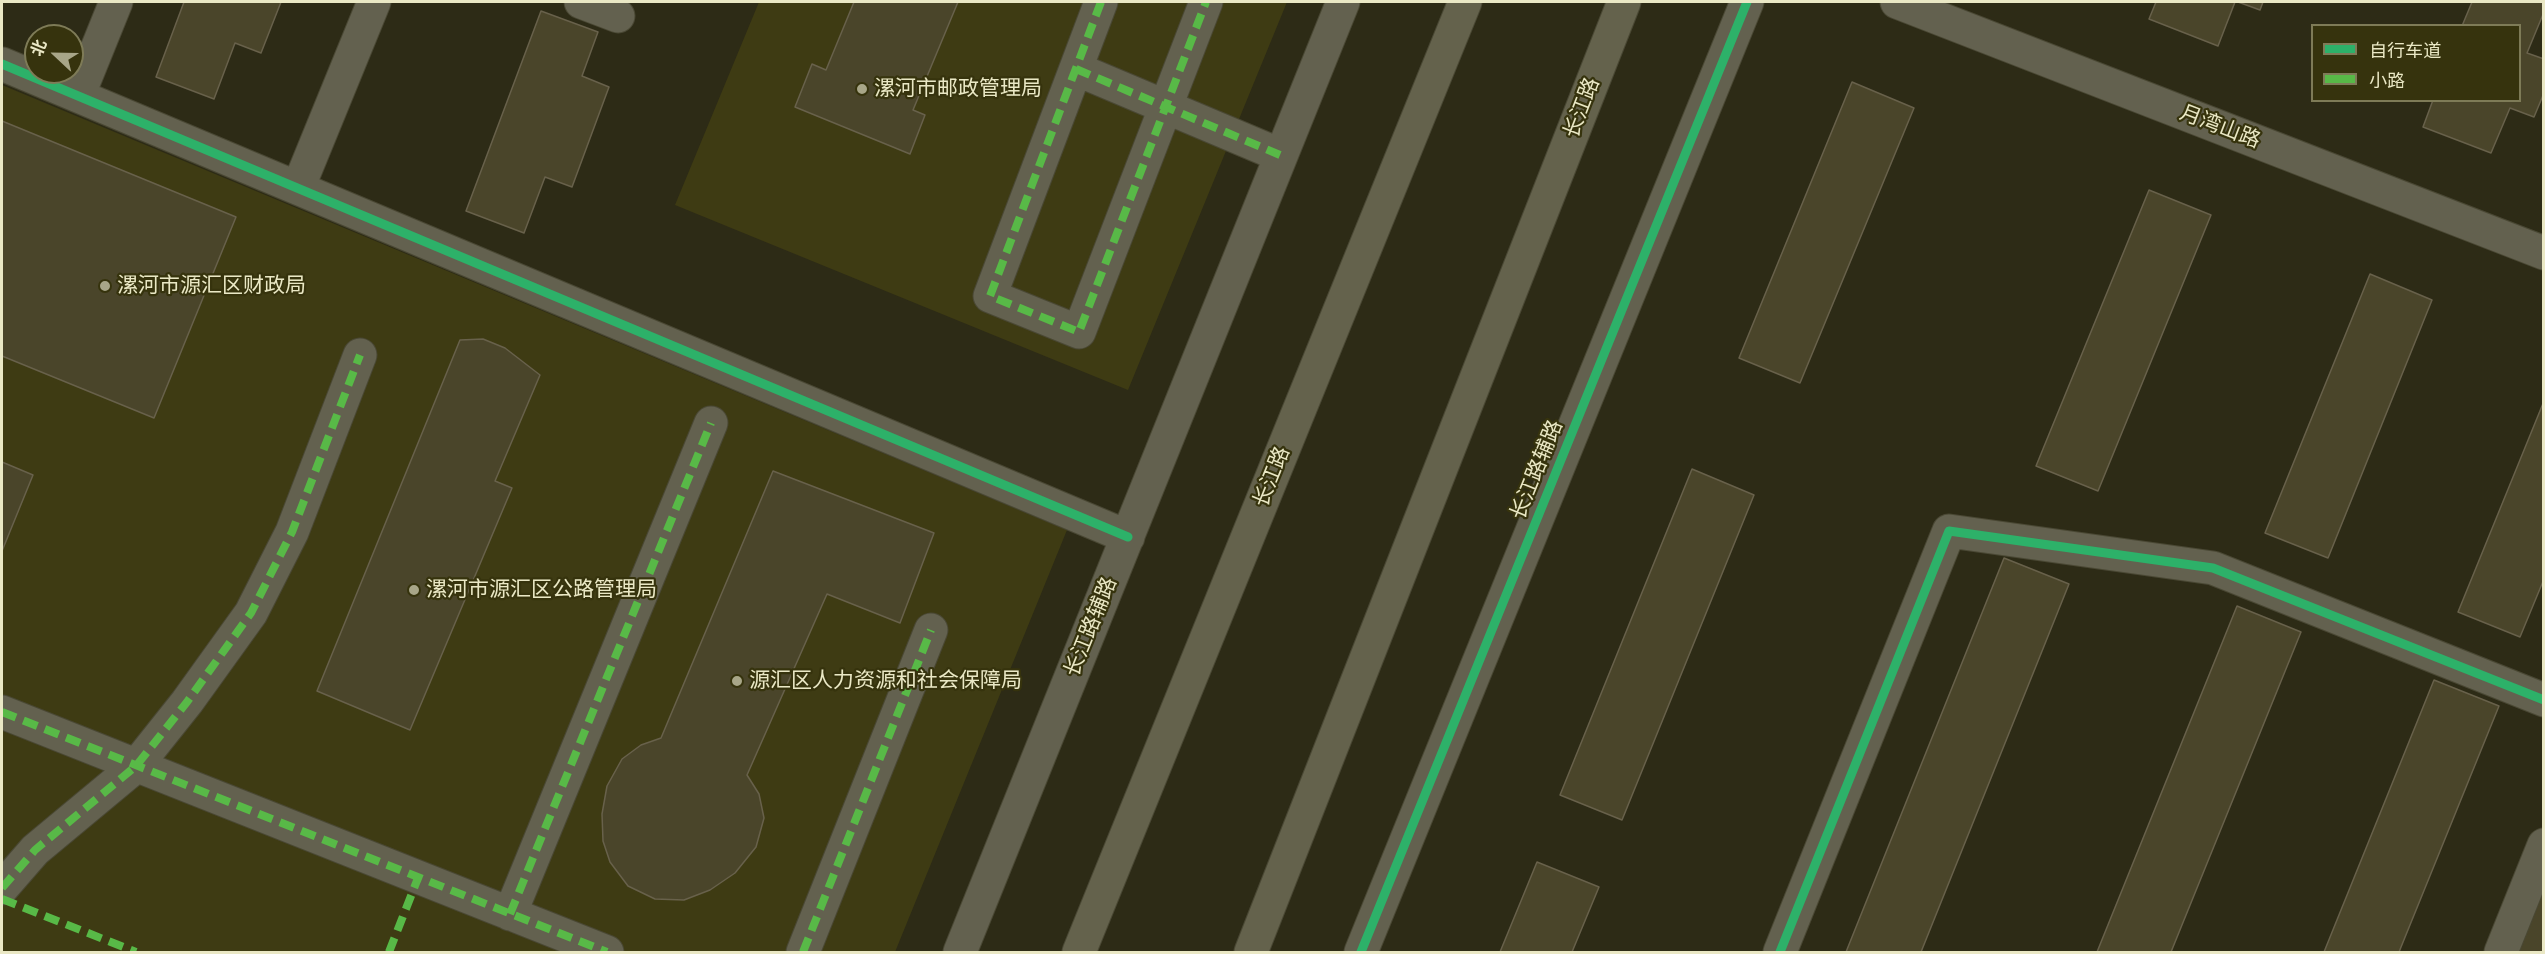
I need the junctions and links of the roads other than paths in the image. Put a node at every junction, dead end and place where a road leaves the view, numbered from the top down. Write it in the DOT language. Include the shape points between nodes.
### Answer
graph roads {
  1 [pos="116,2"];
  2 [pos="374,2"];
  3 [pos="581,2"];
  4 [pos="1101,2"];
  5 [pos="1206,2"];
  6 [pos="1343,2"];
  7 [pos="1465,2"];
  8 [pos="1624,2"];
  9 [pos="1747,2"];
  10 [pos="1897,2"];
  11 [pos="618,16"];
  12 [pos="2,64"];
  13 [pos="1076,69"];
  14 [pos="78,96"];
  15 [pos="1166,106"];
  16 [pos="1280,155"];
  17 [pos="298,188"];
  18 [pos="2544,253"];
  19 [pos="360,355"];
  20 [pos="711,423"];
  21 [pos="1128,537"];
  22 [pos="931,630"];
  23 [pos="2544,700"];
  24 [pos="2,712"];
  25 [pos="136,766"];
  26 [pos="2544,845"];
  27 [pos="2,888"];
  28 [pos="510,914"];
  29 [pos="607,952"];
  30 [pos="803,952"];
  31 [pos="960,952"];
  32 [pos="1079,952"];
  33 [pos="1251,952"];
  34 [pos="1361,952"];
  35 [pos="1780,952"];
  36 [pos="2500,952"];
  1 -- 14 [label="street"];
  2 -- 17 [label="street"];
  3 -- 11 [label="street"];
  4 -- 13 [label="street"];
  5 -- 15 [label="street"];
  6 -- 16 [label="street, 长江路辅路"];
  7 -- 32 [label="main road, 长江路"];
  8 -- 33 [label="main road, 长江路"];
  9 -- 34 [label="street, 长江路辅路"];
  10 -- 18 [label="street, 月湾山路"];
  12 -- 14 [label="street"];
  13 -- 15 [label="street"];
  13 -- 15 [label="street" via="990,296 1079,332"];
  14 -- 17 [label="street"];
  15 -- 16 [label="street"];
  16 -- 21 [label="street, 长江路辅路"];
  17 -- 21 [label="street"];
  19 -- 25 [label="street" via="292,532 251,613"];
  20 -- 28 [label="street"];
  21 -- 31 [label="street, 长江路辅路"];
  22 -- 30 [label="street"];
  23 -- 35 [label="street" via="2213,568 1949,531"];
  24 -- 25 [label="street"];
  25 -- 27 [label="street" via="35,850"];
  25 -- 28 [label="street"];
  26 -- 36 [label="street"];
  28 -- 29 [label="street"];
}
